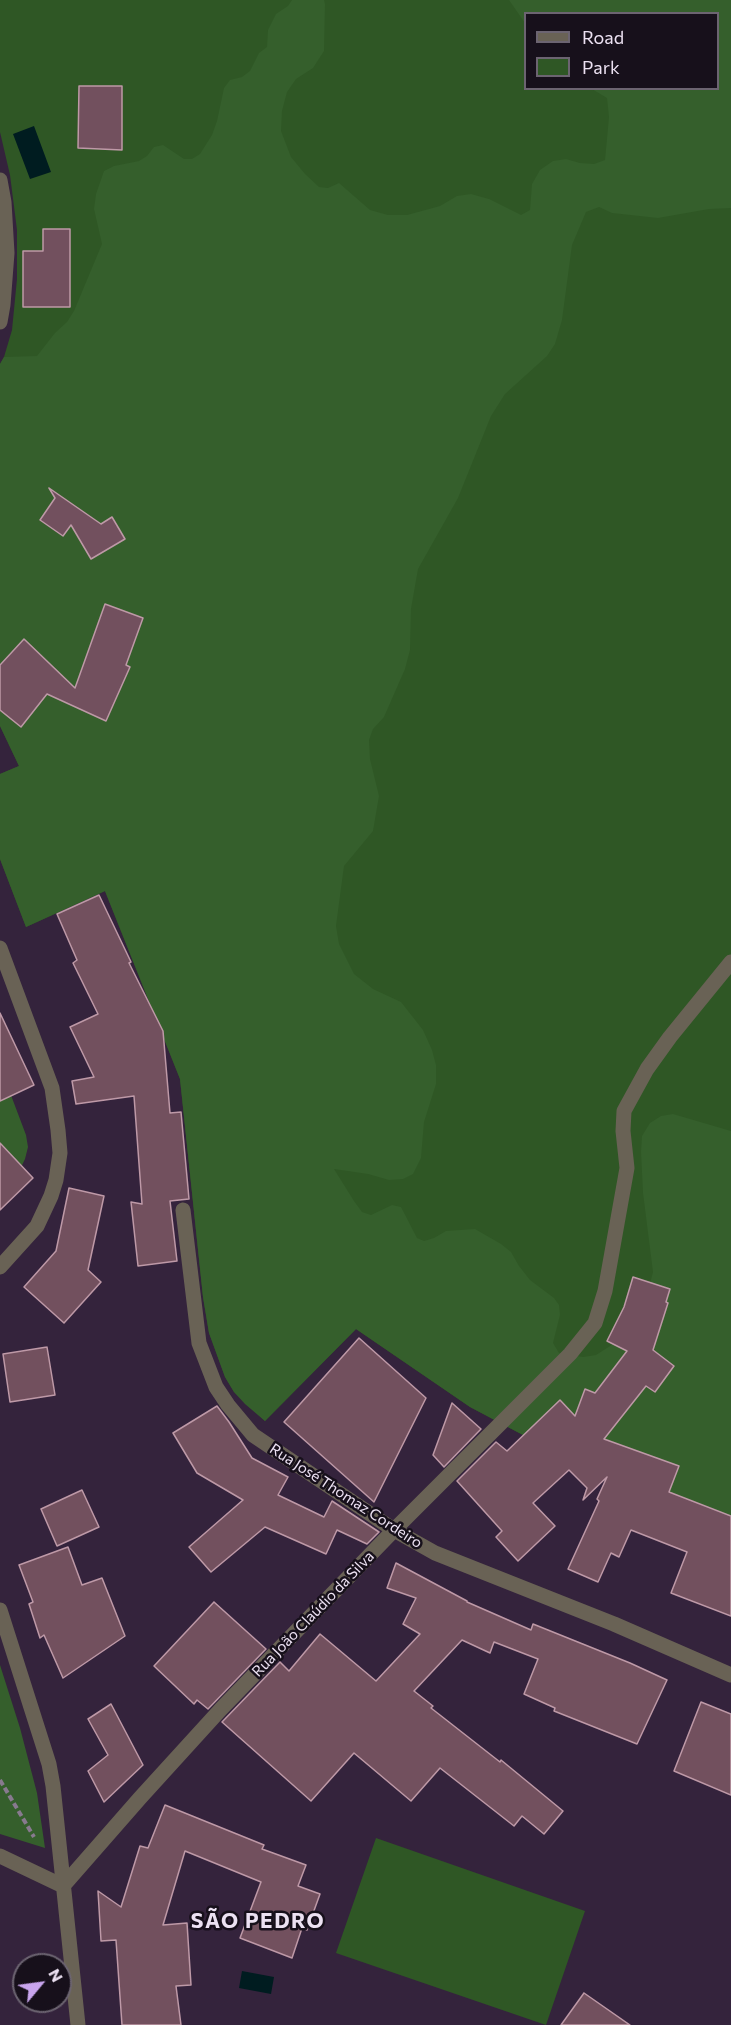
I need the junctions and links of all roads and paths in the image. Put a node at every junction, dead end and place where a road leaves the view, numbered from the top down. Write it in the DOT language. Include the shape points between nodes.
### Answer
graph roads {
  1 [pos="0,180"];
  2 [pos="0,322"];
  3 [pos="0,948"];
  4 [pos="731,962"];
  5 [pos="183,1210"];
  6 [pos="0,1267"];
  7 [pos="394,1530"];
  8 [pos="0,1610"];
  9 [pos="731,1675"];
  10 [pos="0,1780"];
  11 [pos="34,1838"];
  12 [pos="0,1856"];
  13 [pos="63,1886"];
  14 [pos="78,2025"];
  1 -- 2 [label="street" via="7,253"];
  3 -- 6 [label="street" via="52,1088 60,1152 51,1196 36,1226"];
  4 -- 7 [label="street, Rua João Claúdio da Silva" via="647,1069 624,1111 627,1168 605,1291 595,1323 570,1354"];
  5 -- 7 [label="street, Rua José Thomaz Cordeiro" via="199,1343 228,1405 253,1435"];
  7 -- 9 [label="street, Rua José Thomaz Cordeiro" via="435,1553"];
  7 -- 13 [label="street, Rua João Claúdio da Silva" via="221,1709"];
  8 -- 13 [label="street" via="49,1764"];
  10 -- 11 [label="path"];
  12 -- 13 [label="street"];
  13 -- 14 [label="street"];
}
